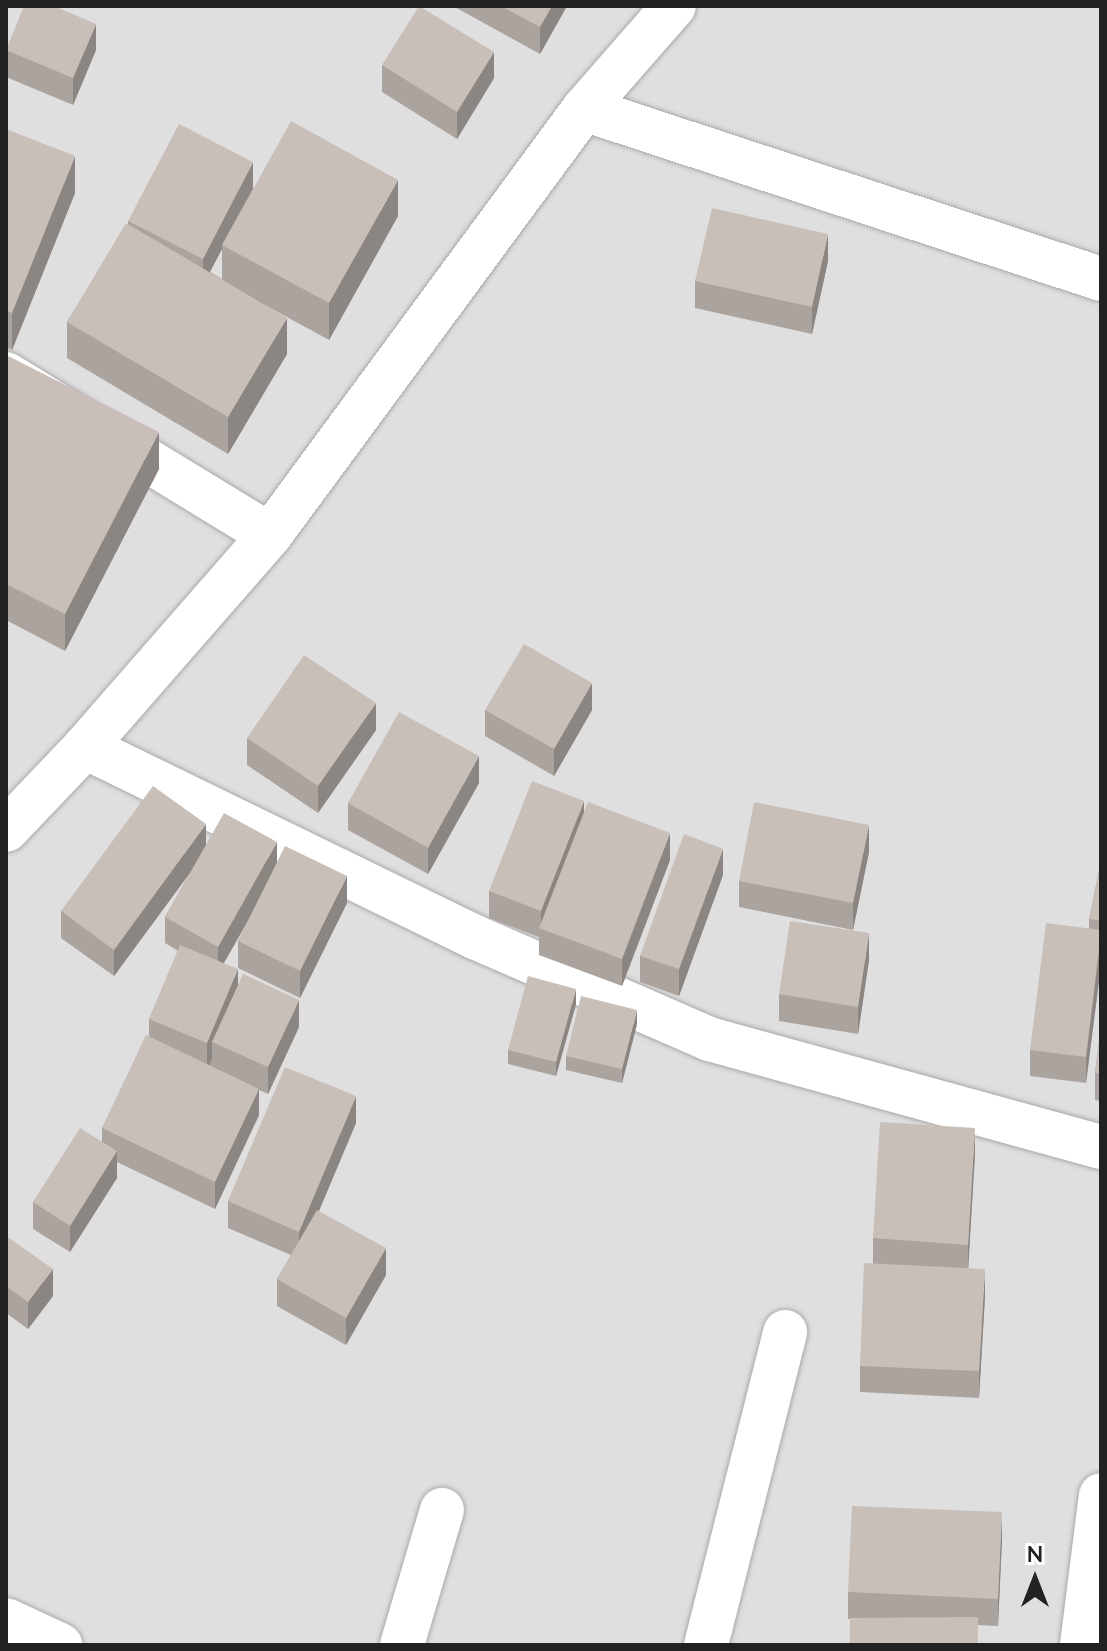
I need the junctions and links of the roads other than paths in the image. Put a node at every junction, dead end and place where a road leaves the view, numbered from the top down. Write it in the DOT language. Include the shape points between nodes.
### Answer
graph roads {
  1 [pos="674,6"];
  2 [pos="584,109"];
  3 [pos="1101,279"];
  4 [pos="6,374"];
  5 [pos="270,535"];
  6 [pos="85,747"];
  7 [pos="6,830"];
  8 [pos="1101,1147"];
  9 [pos="785,1332"];
  10 [pos="1101,1495"];
  11 [pos="442,1510"];
  12 [pos="6,1620"];
  13 [pos="60,1645"];
  14 [pos="402,1645"];
  15 [pos="706,1645"];
  16 [pos="1082,1645"];
  1 -- 2 [label="street"];
  2 -- 3 [label="street"];
  2 -- 5 [label="street"];
  4 -- 5 [label="street"];
  5 -- 6 [label="street"];
  6 -- 7 [label="street"];
  6 -- 8 [label="street" via="477,938 709,1039"];
  9 -- 15 [label="street"];
  10 -- 16 [label="street"];
  11 -- 14 [label="street"];
  12 -- 13 [label="street"];
}
